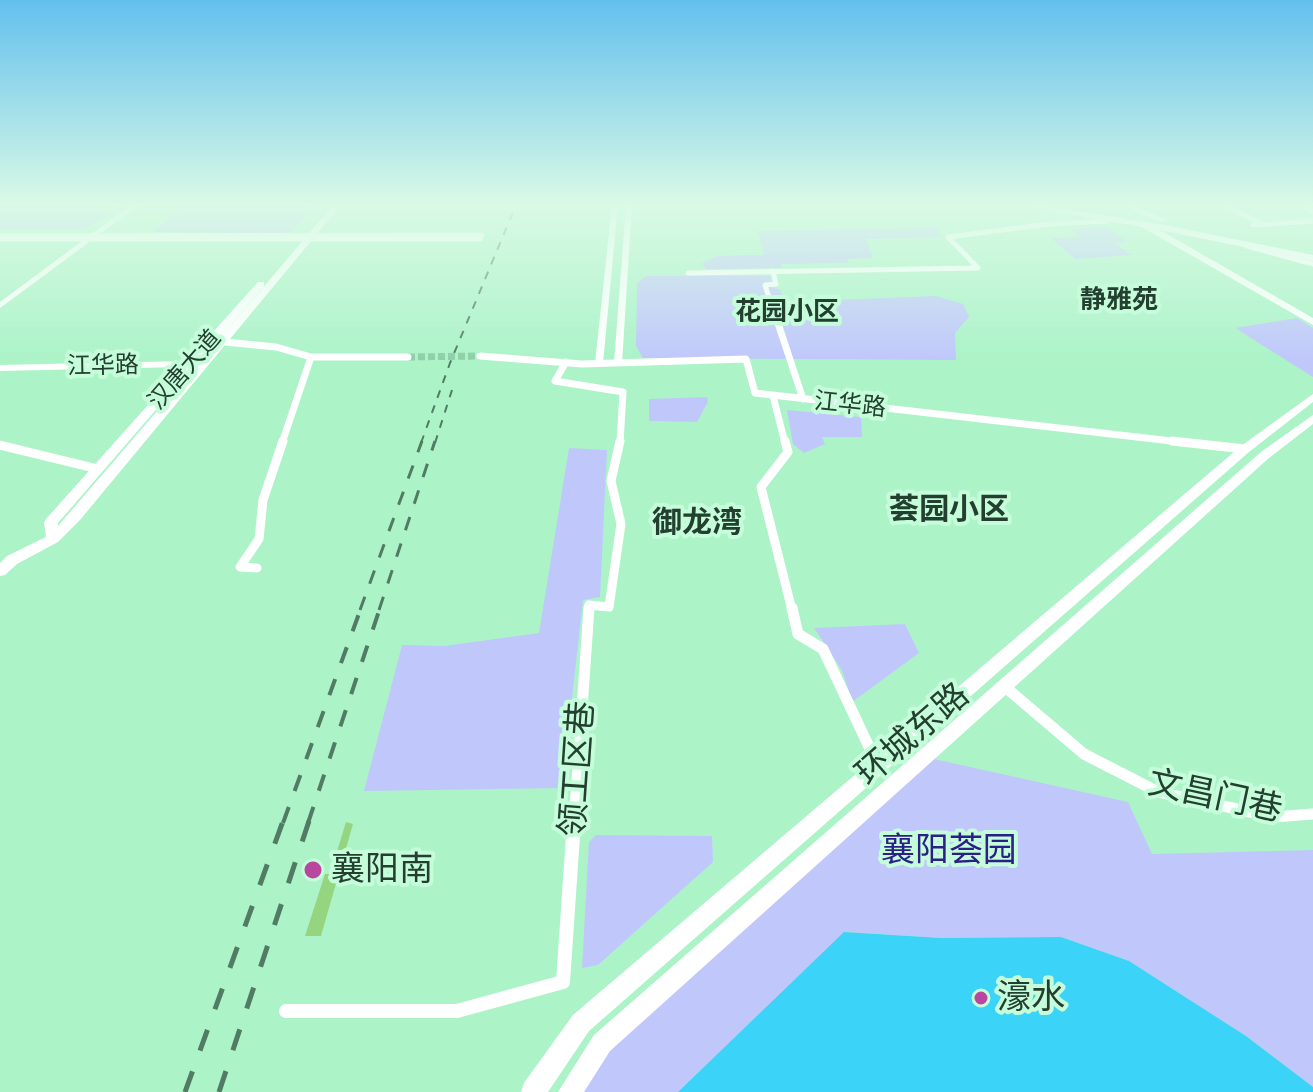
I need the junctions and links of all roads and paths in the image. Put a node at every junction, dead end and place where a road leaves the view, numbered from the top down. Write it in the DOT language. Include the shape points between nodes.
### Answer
graph roads {
  1 [pos="67,256"];
  2 [pos="290,256"];
  3 [pos="291,256"];
  4 [pos="610,256"];
  5 [pos="625,256"];
  6 [pos="966,256"];
  7 [pos="1198,256"];
  8 [pos="1210,256"];
  9 [pos="1284,256"];
  10 [pos="1313,264"];
  11 [pos="773,271"];
  12 [pos="688,273"];
  13 [pos="0,305"];
  14 [pos="1313,315"];
  15 [pos="1313,322"];
  16 [pos="225,342"];
  17 [pos="480,356"];
  18 [pos="311,357"];
  19 [pos="408,357"];
  20 [pos="566,362"];
  21 [pos="599,363"];
  22 [pos="618,363"];
  23 [pos="0,368"];
  24 [pos="194,369"];
  25 [pos="182,374"];
  26 [pos="0,377"];
  27 [pos="773,396"];
  28 [pos="1313,397"];
  29 [pos="803,399"];
  30 [pos="1313,418"];
  31 [pos="0,445"];
  32 [pos="1245,449"];
  33 [pos="98,469"];
  34 [pos="53,539"];
  35 [pos="257,568"];
  36 [pos="0,571"];
  37 [pos="1004,686"];
  38 [pos="878,766"];
  39 [pos="1313,814"];
  40 [pos="286,1011"];
  41 [pos="533,1092"];
  42 [pos="570,1092"];
  1 -- 13 [label="street"];
  2 -- 24 [label="main road, 汉唐大道"];
  3 -- 16 [label="main road, 汉唐大道"];
  4 -- 21 [label="street"];
  5 -- 22 [label="street"];
  6 -- 11 [label="street" via="978,268"];
  7 -- 15 [label="main road"];
  8 -- 14 [label="main road"];
  9 -- 10 [label="street"];
  11 -- 12 [label="street"];
  11 -- 29 [label="street" via="776,284 765,285"];
  16 -- 18 [label="street"];
  16 -- 24 [label="main road, 汉唐大道" via="206,364"];
  17 -- 20 [label="street, 江华路"];
  18 -- 19 [label="street"];
  18 -- 35 [label="street" via="263,500 259,539 240,567"];
  20 -- 21 [label="street, 江华路"];
  20 -- 40 [label="street, 领工区巷" via="555,381 623,392 611,481 621,524 609,607 589,605 563,982 457,1011"];
  21 -- 22 [label="street, 江华路"];
  22 -- 27 [label="street, 江华路" via="746,359 755,393"];
  23 -- 24 [label="main road, 江华路"];
  24 -- 25 [label="main road, 江华路"];
  24 -- 34 [label="main road, 汉唐大道"];
  25 -- 26 [label="main road, 江华路"];
  25 -- 33 [label="main road, 汉唐大道"];
  27 -- 29 [label="street, 江华路"];
  27 -- 38 [label="street" via="788,452 761,487 798,634 823,649"];
  28 -- 32 [label="main road, 环城东路"];
  29 -- 32 [label="street, 江华路"];
  30 -- 37 [label="main road, 环城东路"];
  31 -- 33 [label="street"];
  32 -- 38 [label="main road, 环城东路"];
  33 -- 34 [label="main road, 汉唐大道" via="51,522"];
  34 -- 36 [label="main road, 汉唐大道"];
  37 -- 39 [label="street, 文昌门巷" via="1084,754 1158,792 1274,817"];
  37 -- 42 [label="main road, 环城东路" via="602,1043"];
  38 -- 41 [label="main road, 环城东路" via="581,1023"];
}
